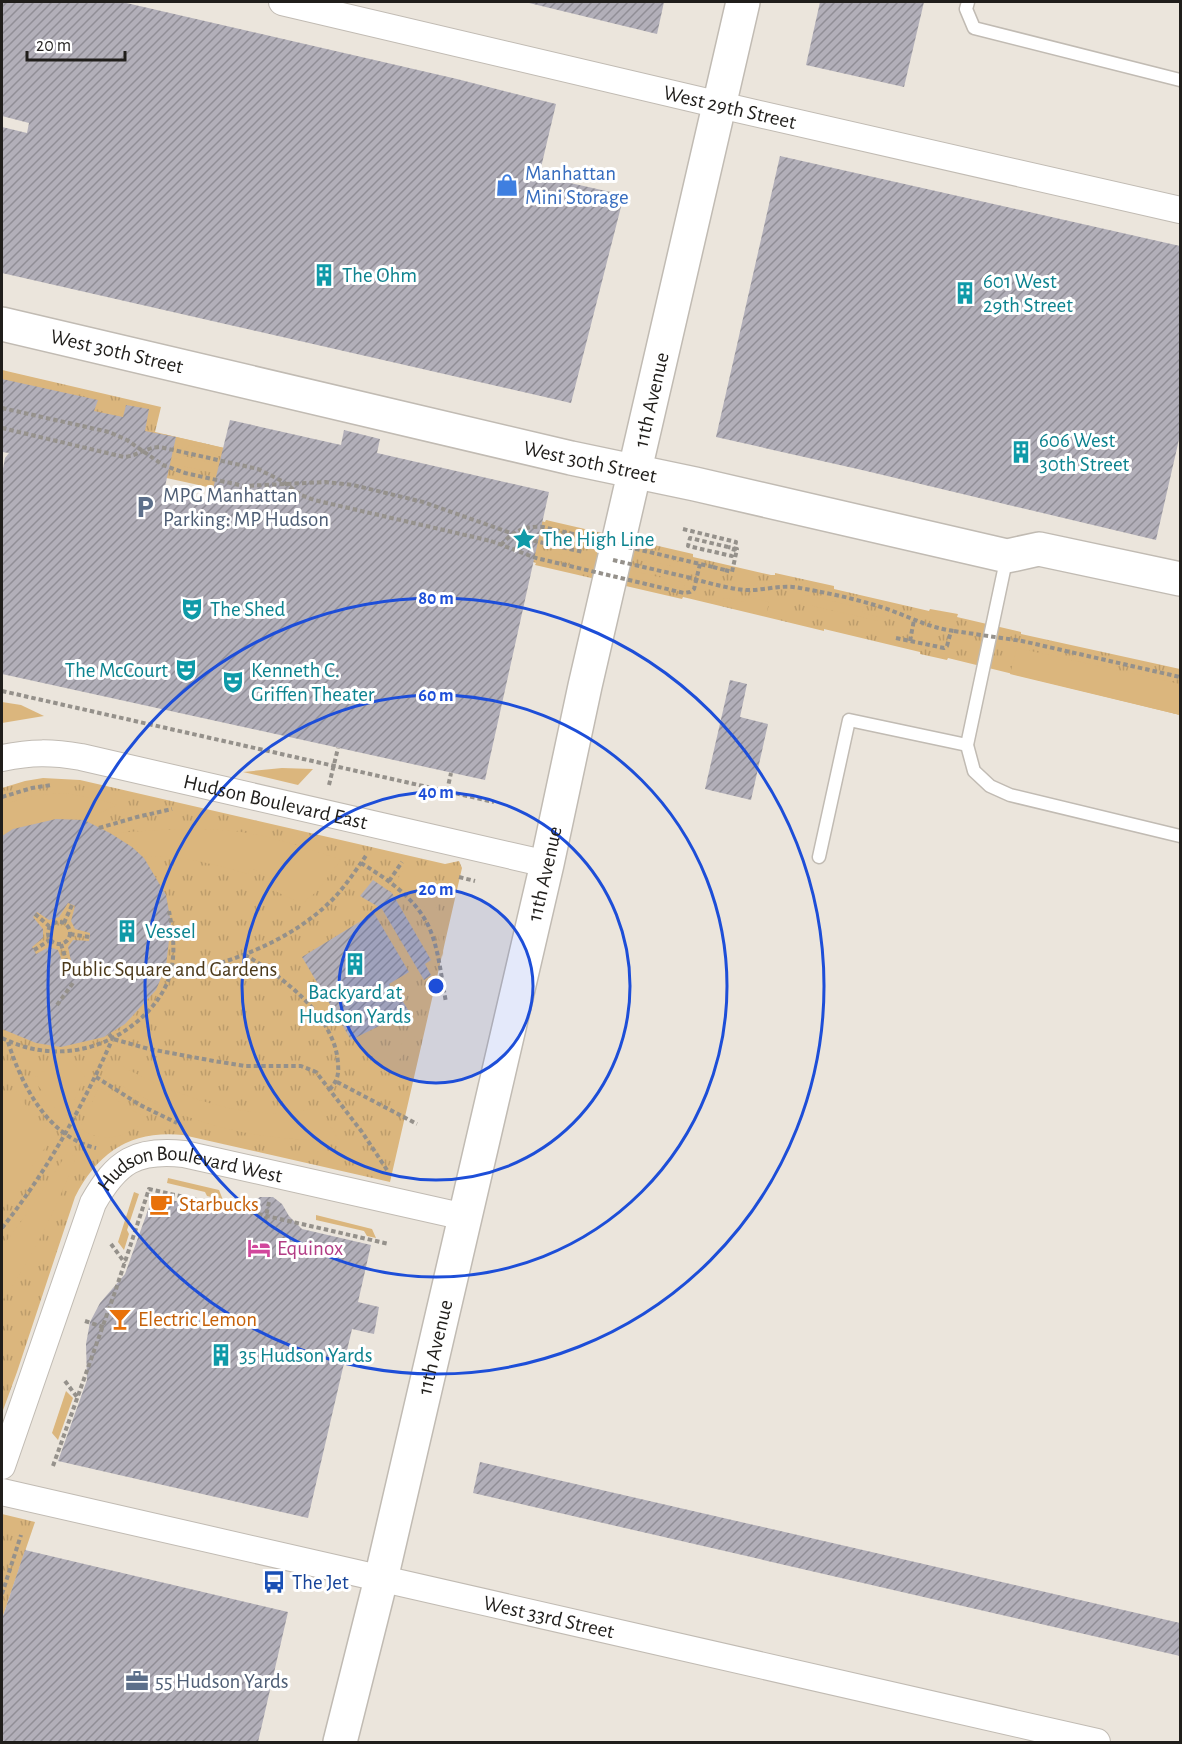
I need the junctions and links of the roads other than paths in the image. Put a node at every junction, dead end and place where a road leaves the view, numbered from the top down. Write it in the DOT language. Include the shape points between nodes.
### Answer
graph roads {
  1 [pos="282,2"];
  2 [pos="743,2"];
  3 [pos="968,2"];
  4 [pos="1180,80"];
  5 [pos="720,105"];
  6 [pos="1180,210"];
  7 [pos="2,324"];
  8 [pos="634,471"];
  9 [pos="1007,556"];
  10 [pos="1180,579"];
  11 [pos="967,746"];
  12 [pos="2,758"];
  13 [pos="1180,836"];
  14 [pos="819,857"];
  15 [pos="548,864"];
  16 [pos="465,1217"];
  17 [pos="2,1466"];
  18 [pos="2,1492"];
  19 [pos="381,1580"];
  20 [pos="340,1743"];
  21 [pos="1097,1743"];
  1 -- 5 [label="street, West 29th Street"];
  2 -- 5 [label="main road, 11th Avenue"];
  3 -- 4 [label="lane" via="966,9 974,28"];
  5 -- 6 [label="street, West 29th Street"];
  5 -- 8 [label="main road, 11th Avenue"];
  7 -- 8 [label="main road, West 30th Street"];
  8 -- 9 [label="main road, West 30th Street"];
  8 -- 15 [label="main road, 11th Avenue"];
  9 -- 10 [label="main road, West 30th Street" via="1039,549"];
  9 -- 11 [label="lane"];
  11 -- 13 [label="lane" via="974,771 990,786 1010,795"];
  11 -- 14 [label="lane" via="849,720"];
  12 -- 15 [label="street, Hudson Boulevard East" via="53,752 81,756"];
  15 -- 16 [label="main road, 11th Avenue"];
  16 -- 17 [label="street, Hudson Boulevard West" via="184,1154 140,1155 115,1171 93,1203"];
  16 -- 19 [label="main road, 11th Avenue"];
  18 -- 19 [label="street, West 33rd Street"];
  19 -- 20 [label="main road, 11th Avenue"];
  19 -- 21 [label="street, West 33rd Street"];
}
